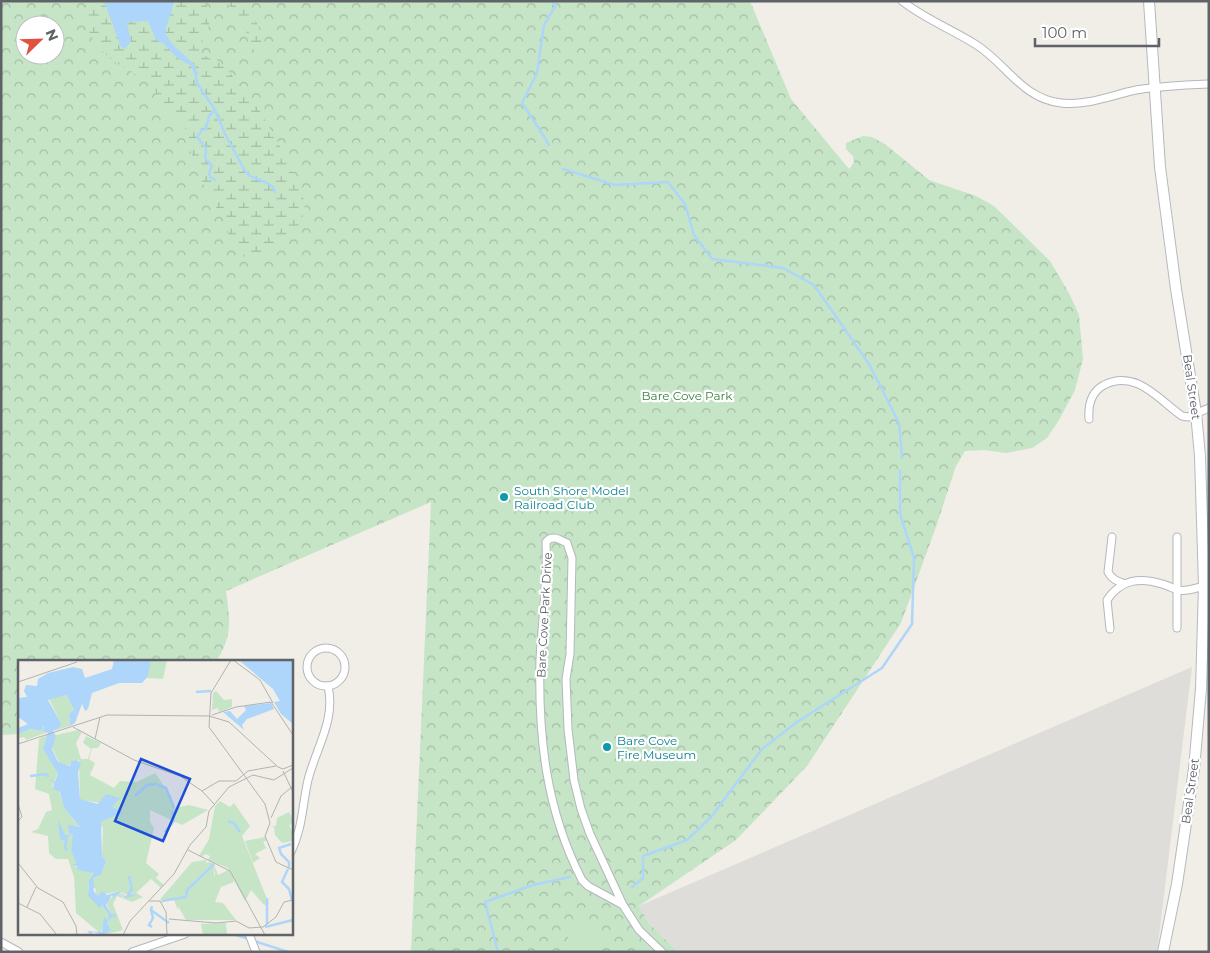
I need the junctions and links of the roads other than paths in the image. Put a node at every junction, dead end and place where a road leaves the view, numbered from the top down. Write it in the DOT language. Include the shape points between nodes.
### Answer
graph roads {
  1 [pos="902,1"];
  2 [pos="1149,1"];
  3 [pos="1209,84"];
  4 [pos="1156,87"];
  5 [pos="1209,408"];
  6 [pos="1196,413"];
  7 [pos="1089,419"];
  8 [pos="1178,537"];
  9 [pos="1112,538"];
  10 [pos="1124,583"];
  11 [pos="1204,586"];
  12 [pos="1177,590"];
  13 [pos="1178,628"];
  14 [pos="1110,629"];
  15 [pos="328,686"];
  16 [pos="292,849"];
  17 [pos="623,905"];
  18 [pos="179,936"];
  19 [pos="251,936"];
  20 [pos="1,942"];
  21 [pos="19,952"];
  22 [pos="132,952"];
  23 [pos="256,952"];
  24 [pos="662,952"];
  25 [pos="1163,952"];
  1 -- 4 [label="street" via="929,20 981,48 1022,87 1040,98 1063,103 1081,102"];
  2 -- 4 [label="street, Beal Street"];
  3 -- 4 [label="street"];
  4 -- 6 [label="street, Beal Street" via="1160,167"];
  5 -- 6 [label="street"];
  6 -- 7 [label="street" via="1182,416 1148,389 1125,379 1098,388 1089,404"];
  6 -- 11 [label="street, Beal Street"];
  8 -- 12 [label="street"];
  9 -- 10 [label="street" via="1108,572 1116,581"];
  10 -- 12 [label="street" via="1143,580"];
  10 -- 14 [label="street" via="1107,600"];
  11 -- 12 [label="street"];
  11 -- 25 [label="street, Beal Street" via="1201,690 1194,769"];
  12 -- 13 [label="street"];
  15 -- 15 [label="street" via="342,679 346,669 342,654 328,647 312,653 307,665 308,675 314,682"];
  15 -- 16 [label="street" via="331,707 328,724 308,780 301,826"];
  17 -- 17 [label="street, Bare Cove Park Drive" via="590,834 574,780 568,738 566,679 570,654 572,558 567,543 553,537 546,542 547,575 540,659 542,734 548,788 582,880"];
  17 -- 24 [label="street, Bare Cove Park Drive" via="639,930"];
  18 -- 22 [label="street"];
  19 -- 23 [label="street"];
  20 -- 21 [label="street"];
}
